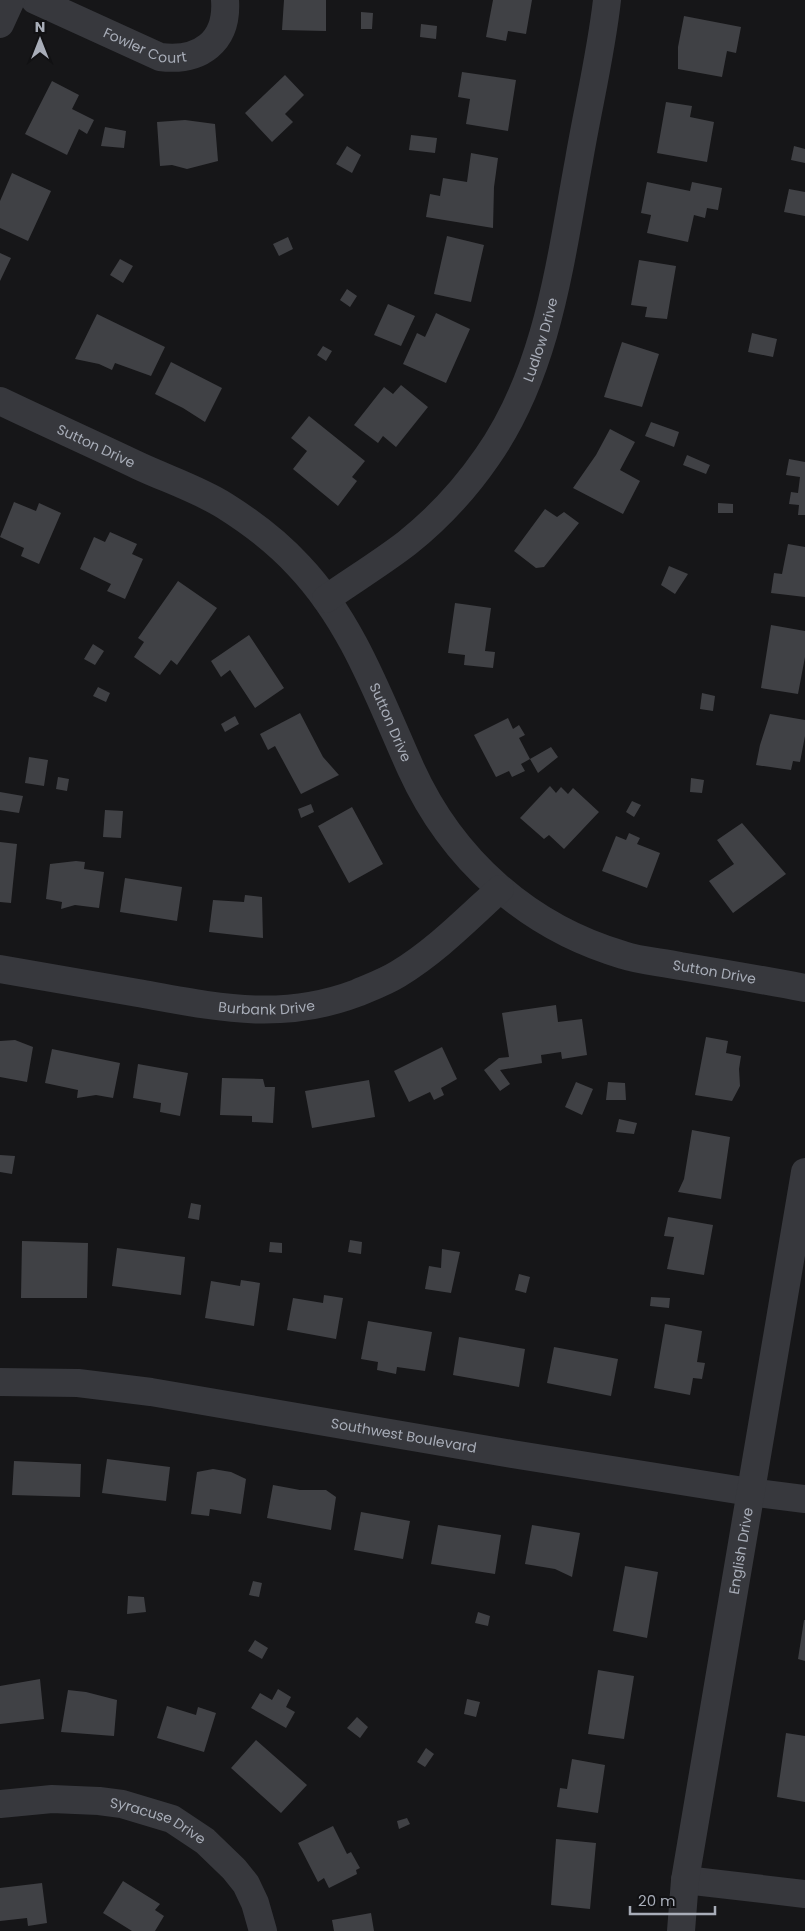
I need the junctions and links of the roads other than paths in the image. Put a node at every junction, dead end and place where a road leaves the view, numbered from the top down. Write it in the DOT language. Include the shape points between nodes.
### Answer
graph roads {
  1 [pos="11,0"];
  2 [pos="35,0"];
  3 [pos="225,0"];
  4 [pos="608,0"];
  5 [pos="0,24"];
  6 [pos="0,401"];
  7 [pos="326,599"];
  8 [pos="500,889"];
  9 [pos="0,970"];
  10 [pos="805,988"];
  11 [pos="805,1172"];
  12 [pos="0,1382"];
  13 [pos="750,1492"];
  14 [pos="805,1498"];
  15 [pos="0,1804"];
  16 [pos="685,1880"];
  17 [pos="805,1894"];
  18 [pos="263,1931"];
  19 [pos="681,1931"];
  1 -- 5 [label="street"];
  2 -- 3 [label="street, Fowler Court" via="160,57 176,59 188,57 210,45 223,25"];
  4 -- 7 [label="street, Ludlow Drive" via="544,334 512,416 486,458 450,503 406,543"];
  6 -- 7 [label="street, Sutton Drive" via="223,505 263,532 300,566"];
  7 -- 8 [label="street, Sutton Drive" via="370,674 413,773 440,822 484,876"];
  8 -- 9 [label="street, Burbank Drive" via="438,945 398,974 339,1000 291,1009 217,1007"];
  8 -- 10 [label="street, Sutton Drive" via="546,922 624,956"];
  11 -- 13 [label="street, English Drive"];
  12 -- 13 [label="street, Southwest Boulevard" via="78,1383 151,1392"];
  13 -- 14 [label="street, Southwest Boulevard"];
  13 -- 16 [label="street, English Drive"];
  15 -- 18 [label="street, Syracuse Drive" via="52,1799 99,1801 122,1804 172,1819 205,1841 234,1869 246,1884"];
  16 -- 17 [label="street"];
  16 -- 19 [label="street, English Drive"];
}
